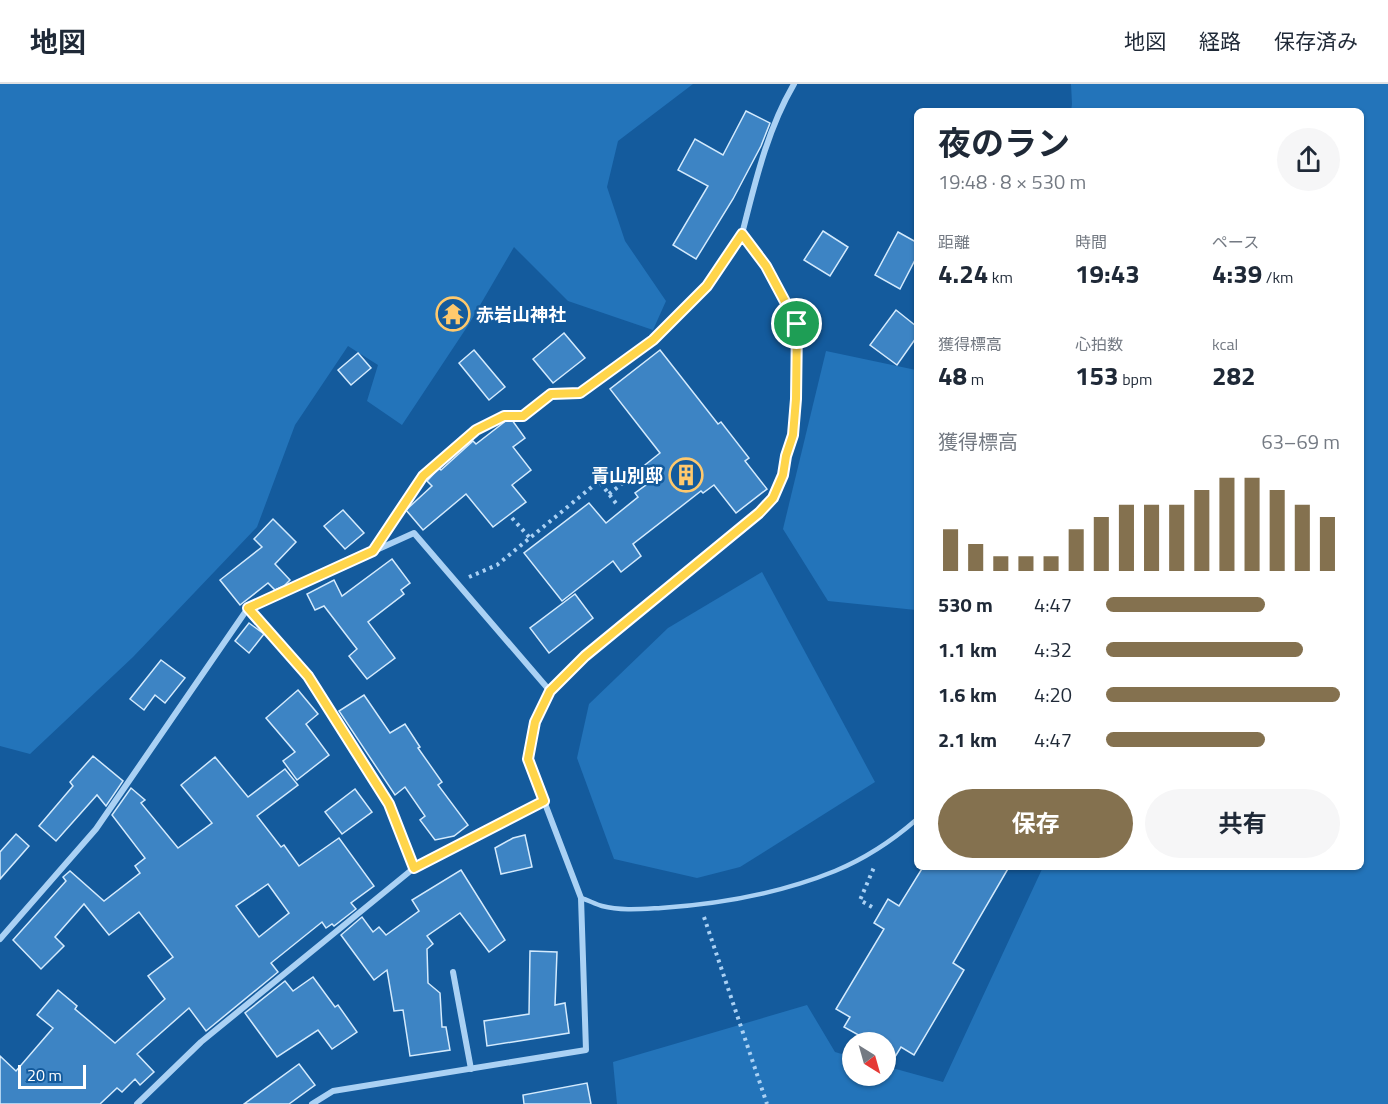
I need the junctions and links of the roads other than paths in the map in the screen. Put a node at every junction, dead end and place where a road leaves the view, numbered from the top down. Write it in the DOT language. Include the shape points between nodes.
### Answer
graph roads {
  1 [pos="794,84"];
  2 [pos="742,234"];
  3 [pos="373,551"];
  4 [pos="248,608"];
  5 [pos="550,691"];
  6 [pos="544,801"];
  7 [pos="914,821"];
  8 [pos="414,868"];
  9 [pos="581,898"];
  10 [pos="0,939"];
  11 [pos="453,972"];
  12 [pos="471,1069"];
  13 [pos="137,1104"];
  14 [pos="312,1104"];
  1 -- 2 [label="street" via="757,174"];
  2 -- 3 [label="lane" via="707,286 653,340 580,393 551,394 523,416 504,416 476,430 423,476"];
  2 -- 5 [label="street" via="766,266 797,324 793,435 780,483 759,513 585,656"];
  3 -- 4 [label="street"];
  3 -- 5 [label="street" via="414,533"];
  4 -- 8 [label="street" via="308,676 389,804"];
  4 -- 10 [label="street" via="96,829"];
  5 -- 6 [label="street" via="535,722 528,759"];
  6 -- 8 [label="street"];
  6 -- 9 [label="street"];
  7 -- 9 [label="lane" via="836,870 754,895 700,906 638,910 602,906"];
  8 -- 13 [label="street" via="201,1042"];
  9 -- 12 [label="street" via="586,1050"];
  11 -- 12 [label="street"];
  12 -- 14 [label="street" via="333,1091"];
}
